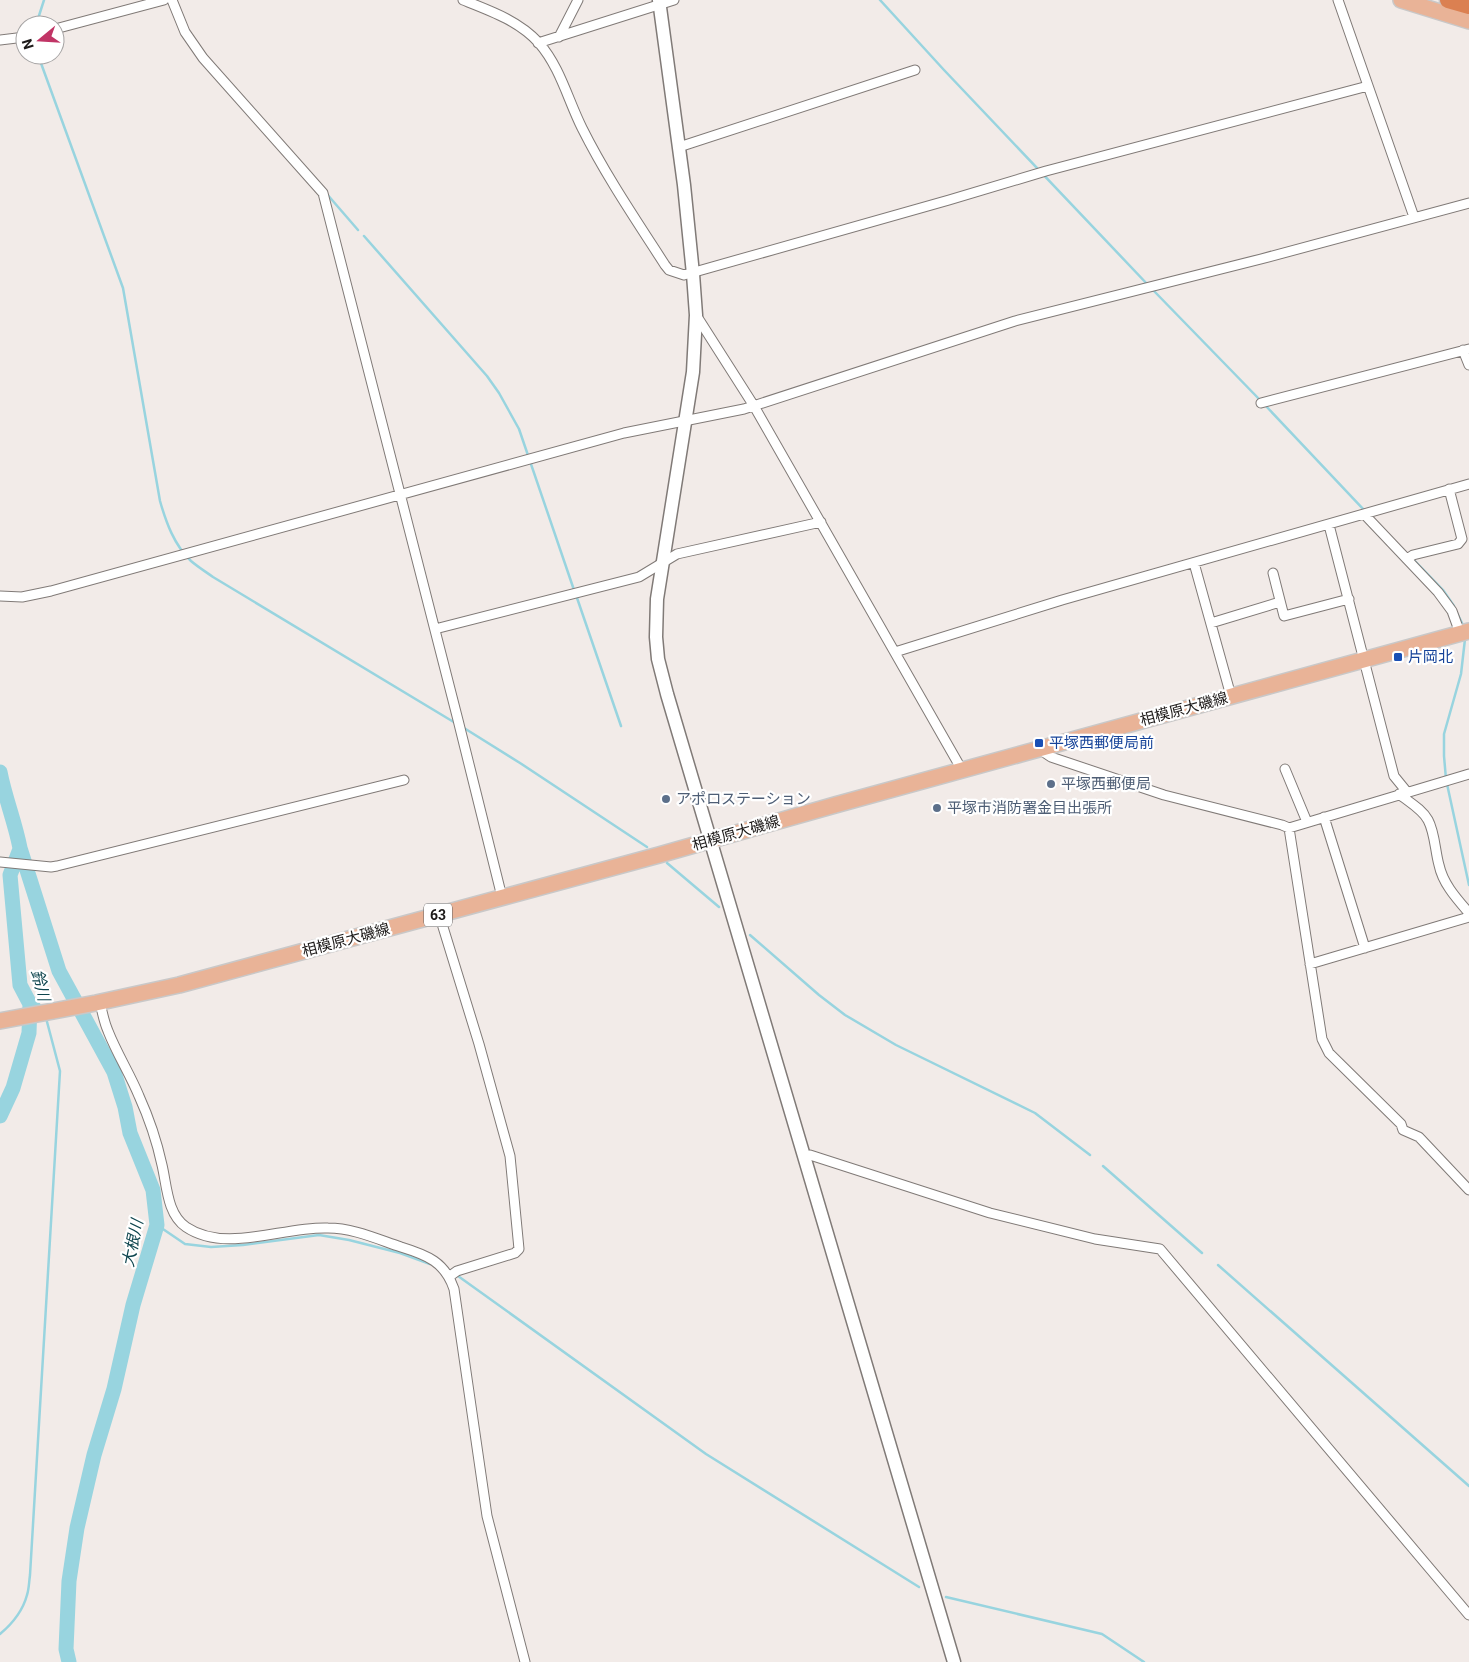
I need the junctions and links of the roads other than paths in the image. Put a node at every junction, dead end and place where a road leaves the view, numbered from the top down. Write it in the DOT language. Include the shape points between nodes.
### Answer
graph roads {
  1 [pos="164,0"];
  2 [pos="172,0"];
  3 [pos="464,0"];
  4 [pos="578,0"];
  5 [pos="674,0"];
  6 [pos="1338,0"];
  7 [pos="1401,0"];
  8 [pos="1448,0"];
  9 [pos="659,2"];
  10 [pos="1469,6"];
  11 [pos="1469,21"];
  12 [pos="65,26"];
  13 [pos="559,37"];
  14 [pos="15,38"];
  15 [pos="0,40"];
  16 [pos="538,43"];
  17 [pos="915,70"];
  18 [pos="1368,86"];
  19 [pos="679,147"];
  20 [pos="1469,203"];
  21 [pos="1414,217"];
  22 [pos="693,274"];
  23 [pos="696,315"];
  24 [pos="1466,350"];
  25 [pos="1469,365"];
  26 [pos="1264,403"];
  27 [pos="754,406"];
  28 [pos="684,421"];
  29 [pos="1469,484"];
  30 [pos="1449,490"];
  31 [pos="399,495"];
  32 [pos="1369,512"];
  33 [pos="821,522"];
  34 [pos="1329,525"];
  35 [pos="1410,557"];
  36 [pos="1194,563"];
  37 [pos="662,564"];
  38 [pos="1273,573"];
  39 [pos="0,596"];
  40 [pos="1349,599"];
  41 [pos="1280,602"];
  42 [pos="1211,623"];
  43 [pos="435,629"];
  44 [pos="1464,632"];
  45 [pos="895,652"];
  46 [pos="1364,660"];
  47 [pos="1231,696"];
  48 [pos="1042,749"];
  49 [pos="1285,769"];
  50 [pos="962,770"];
  51 [pos="1469,774"];
  52 [pos="404,780"];
  53 [pos="1403,793"];
  54 [pos="1324,817"];
  55 [pos="1307,822"];
  56 [pos="1288,828"];
  57 [pos="711,840"];
  58 [pos="0,862"];
  59 [pos="502,897"];
  60 [pos="1469,913"];
  61 [pos="439,914"];
  62 [pos="1469,917"];
  63 [pos="1365,948"];
  64 [pos="1310,964"];
  65 [pos="98,1003"];
  66 [pos="0,1021"];
  67 [pos="804,1157"];
  68 [pos="1469,1190"];
  69 [pos="450,1276"];
  70 [pos="1469,1615"];
  71 [pos="525,1662"];
  72 [pos="954,1662"];
  1 -- 12 [label="street"];
  2 -- 31 [label="street" via="185,32 203,58 323,193"];
  3 -- 16 [label="street" via="519,26"];
  4 -- 13 [label="street"];
  5 -- 9 [label="street"];
  6 -- 18 [label="street"];
  7 -- 11 [label="main road"];
  8 -- 10 [label="highway"];
  9 -- 13 [label="street"];
  9 -- 19 [label="street"];
  13 -- 16 [label="street"];
  14 -- 15 [label="street"];
  16 -- 22 [label="street" via="553,62 604,170 665,265 669,270 684,275"];
  17 -- 19 [label="street"];
  18 -- 21 [label="street"];
  18 -- 22 [label="street" via="1046,171"];
  19 -- 22 [label="street"];
  20 -- 21 [label="street"];
  21 -- 27 [label="street" via="1015,322"];
  22 -- 23 [label="street"];
  23 -- 27 [label="street"];
  23 -- 28 [label="street" via="693,372"];
  24 -- 25 [label="street"];
  24 -- 26 [label="street"];
  27 -- 28 [label="street"];
  27 -- 33 [label="street"];
  28 -- 31 [label="street" via="624,433"];
  28 -- 37 [label="street"];
  29 -- 30 [label="street"];
  30 -- 32 [label="street"];
  30 -- 35 [label="street" via="1462,539 1458,544"];
  31 -- 39 [label="street" via="51,591 22,597"];
  31 -- 43 [label="street"];
  32 -- 34 [label="street"];
  32 -- 35 [label="street"];
  33 -- 37 [label="street" via="677,554"];
  33 -- 45 [label="street"];
  34 -- 36 [label="street"];
  34 -- 40 [label="street"];
  35 -- 44 [label="street" via="1447,604"];
  36 -- 42 [label="street"];
  36 -- 45 [label="street"];
  37 -- 43 [label="street" via="639,578"];
  37 -- 57 [label="street" via="657,599 658,659"];
  38 -- 41 [label="street"];
  40 -- 41 [label="street" via="1284,616"];
  40 -- 46 [label="street"];
  41 -- 42 [label="street"];
  42 -- 47 [label="street"];
  43 -- 59 [label="street"];
  44 -- 46 [label="main road, 相模原大磯線 / 63"];
  45 -- 50 [label="street"];
  46 -- 47 [label="main road, 相模原大磯線 / 63"];
  46 -- 53 [label="street" via="1394,776"];
  47 -- 48 [label="main road, 相模原大磯線 / 63"];
  48 -- 50 [label="main road, 相模原大磯線 / 63"];
  48 -- 56 [label="street" via="1051,756 1164,795"];
  49 -- 55 [label="street"];
  50 -- 57 [label="main road, 相模原大磯線 / 63"];
  51 -- 53 [label="street"];
  52 -- 58 [label="street" via="51,867"];
  53 -- 54 [label="street"];
  53 -- 60 [label="street" via="1428,819 1444,880"];
  54 -- 55 [label="street"];
  54 -- 63 [label="street"];
  55 -- 56 [label="street"];
  56 -- 64 [label="street"];
  57 -- 59 [label="main road, 相模原大磯線 / 63"];
  57 -- 67 [label="street"];
  59 -- 61 [label="main road, 相模原大磯線 / 63"];
  61 -- 65 [label="main road, 相模原大磯線 / 63" via="179,985"];
  61 -- 69 [label="street" via="510,1156 519,1249"];
  62 -- 63 [label="street"];
  63 -- 64 [label="street"];
  64 -- 68 [label="street" via="1322,1039 1330,1053 1401,1124 1402,1130 1418,1137"];
  65 -- 66 [label="main road, 相模原大磯線 / 63"];
  65 -- 69 [label="street" via="143,1105 162,1163 174,1215 186,1227 220,1239 305,1228 347,1230 407,1248 442,1266"];
  67 -- 70 [label="street" via="810,1155 990,1212 1095,1239 1160,1249"];
  67 -- 72 [label="street"];
  69 -- 71 [label="street" via="456,1297 487,1516"];
}
